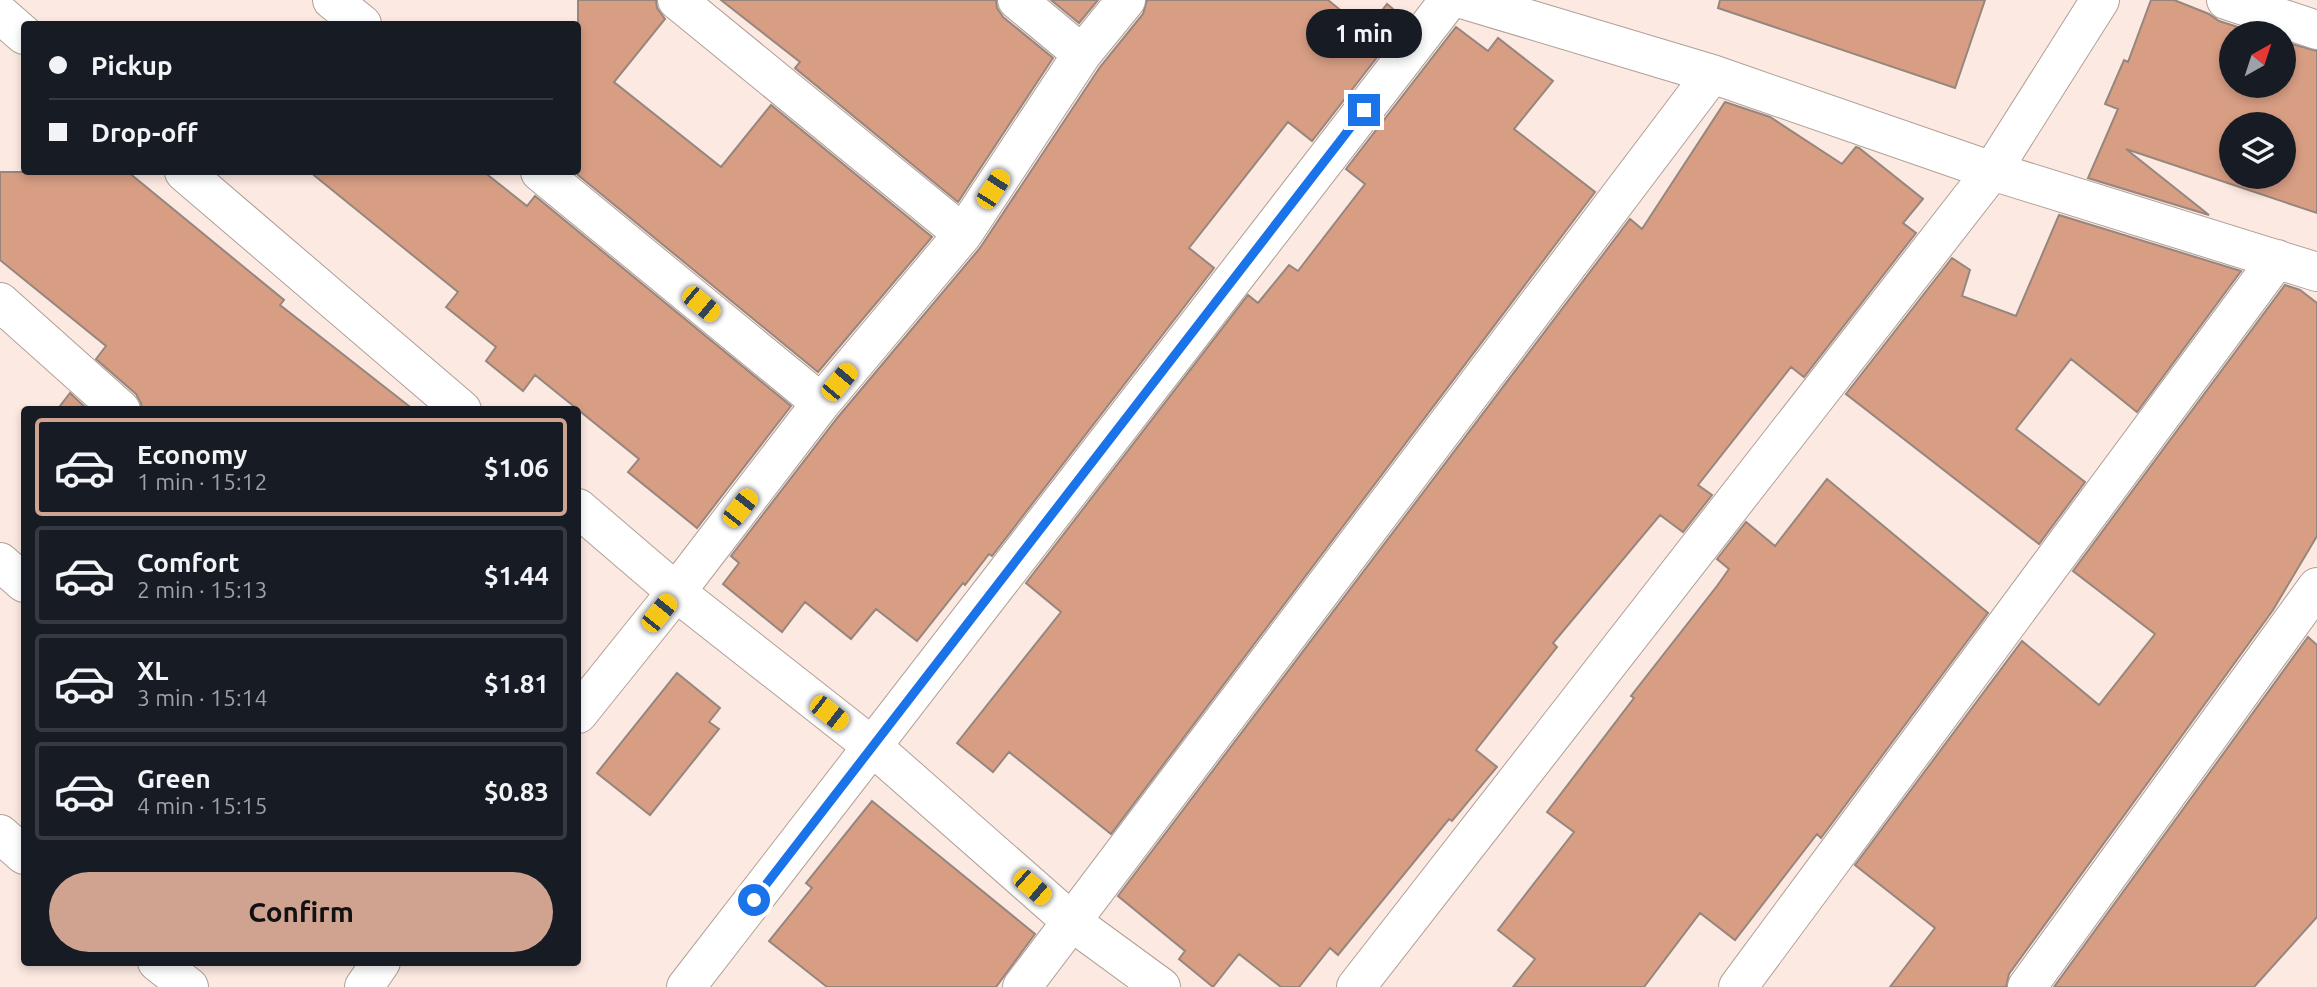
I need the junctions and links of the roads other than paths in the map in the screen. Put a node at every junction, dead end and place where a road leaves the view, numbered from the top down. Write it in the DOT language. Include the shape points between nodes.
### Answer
graph roads {
  1 [pos="332,0"];
  2 [pos="677,0"];
  3 [pos="1017,0"];
  4 [pos="1126,0"];
  5 [pos="1448,0"];
  6 [pos="1465,0"];
  7 [pos="2099,0"];
  8 [pos="2226,0"];
  9 [pos="0,14"];
  10 [pos="358,21"];
  11 [pos="2317,30"];
  12 [pos="21,32"];
  13 [pos="1082,54"];
  14 [pos="1712,74"];
  15 [pos="1992,171"];
  16 [pos="188,175"];
  17 [pos="544,175"];
  18 [pos="963,234"];
  19 [pos="2277,258"];
  20 [pos="2317,272"];
  21 [pos="0,302"];
  22 [pos="821,403"];
  23 [pos="117,406"];
  24 [pos="457,406"];
  25 [pos="581,511"];
  26 [pos="0,562"];
  27 [pos="21,580"];
  28 [pos="2317,587"];
  29 [pos="676,592"];
  30 [pos="581,711"];
  31 [pos="873,747"];
  32 [pos="1072,922"];
  33 [pos="378,966"];
  34 [pos="364,987"];
  35 [pos="686,987"];
  36 [pos="1022,987"];
  37 [pos="1161,987"];
  38 [pos="1356,987"];
  39 [pos="1738,987"];
  40 [pos="2026,987"];
  1 -- 10 [label="street"];
  2 -- 18 [label="street"];
  3 -- 13 [label="street"];
  4 -- 13 [label="street"];
  5 -- 31 [label="street"];
  6 -- 14 [label="street"];
  7 -- 15 [label="street"];
  8 -- 11 [label="street"];
  9 -- 12 [label="street"];
  13 -- 18 [label="street"];
  14 -- 15 [label="street"];
  14 -- 32 [label="street"];
  15 -- 19 [label="street"];
  15 -- 38 [label="street"];
  16 -- 24 [label="street"];
  17 -- 22 [label="street"];
  18 -- 22 [label="street"];
  19 -- 20 [label="street"];
  19 -- 39 [label="street"];
  21 -- 23 [label="street"];
  22 -- 29 [label="street"];
  25 -- 29 [label="street"];
  26 -- 27 [label="street"];
  28 -- 40 [label="street"];
  29 -- 30 [label="street"];
  29 -- 31 [label="street"];
  31 -- 32 [label="street"];
  31 -- 35 [label="street"];
  32 -- 36 [label="street"];
  32 -- 37 [label="street"];
  33 -- 34 [label="street"];
}
